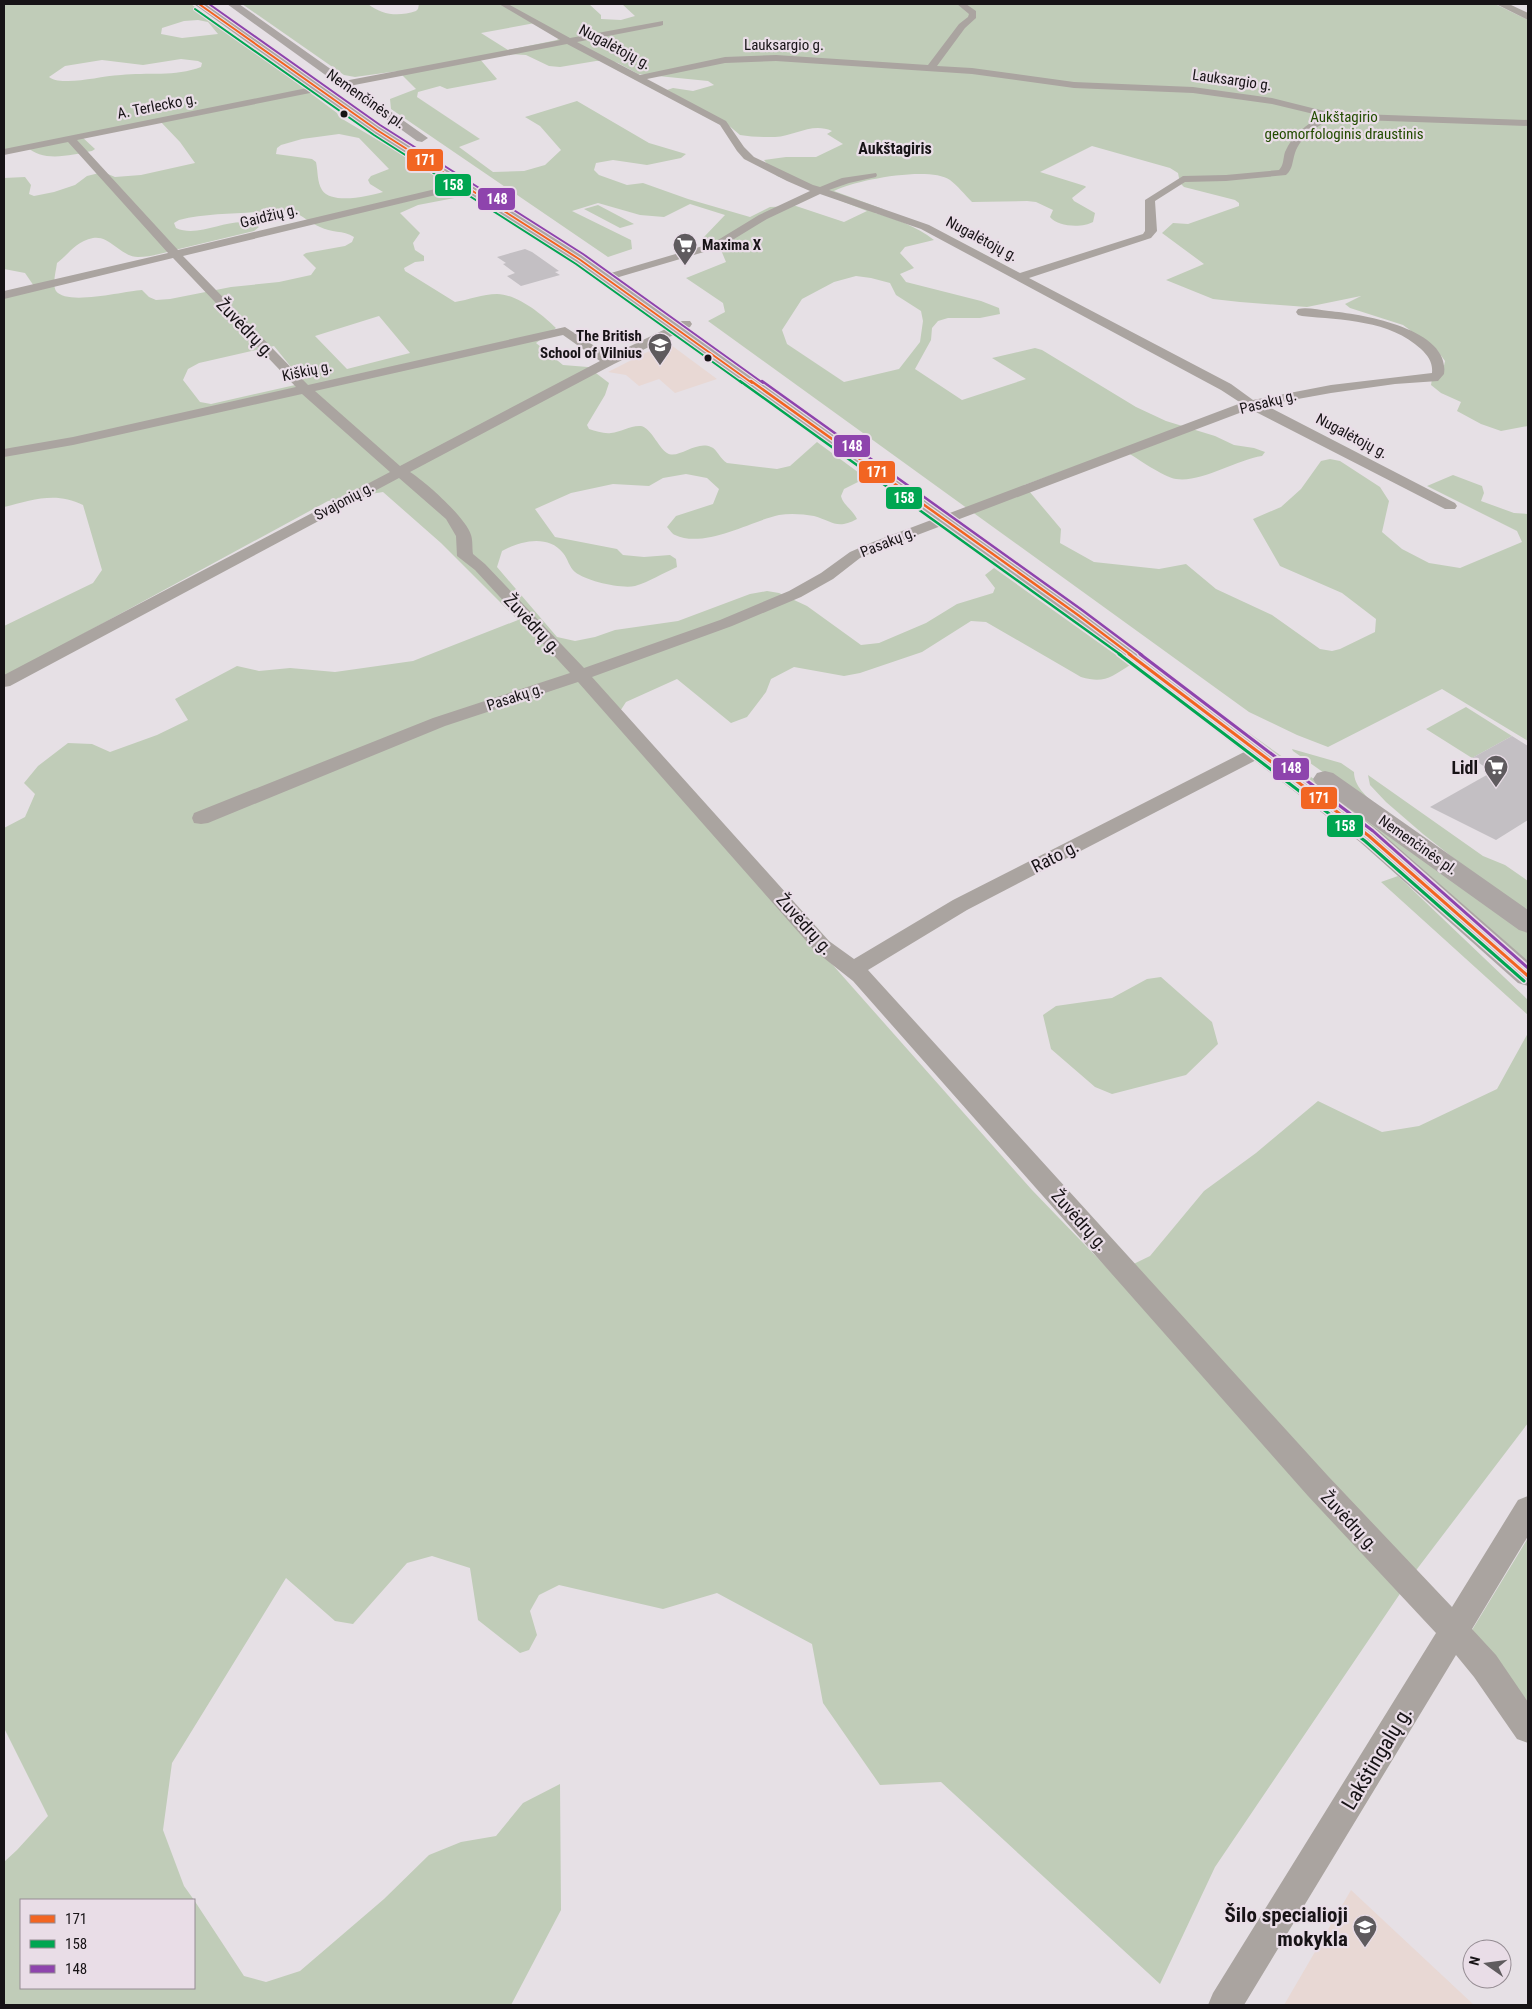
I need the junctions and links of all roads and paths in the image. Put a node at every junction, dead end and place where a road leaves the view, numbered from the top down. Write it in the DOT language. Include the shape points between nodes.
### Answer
graph roads {
  1 [pos="200,4"];
  2 [pos="232,4"];
  3 [pos="503,4"];
  4 [pos="961,4"];
  5 [pos="1501,4"];
  6 [pos="513,6"];
  7 [pos="1528,17"];
  8 [pos="660,23"];
  9 [pos="567,40"];
  10 [pos="931,68"];
  11 [pos="639,78"];
  12 [pos="344,84"];
  13 [pos="316,89"];
  14 [pos="1332,116"];
  15 [pos="1528,123"];
  16 [pos="70,138"];
  17 [pos="4,152"];
  18 [pos="872,175"];
  19 [pos="454,179"];
  20 [pos="444,190"];
  21 [pos="472,191"];
  22 [pos="817,191"];
  23 [pos="175,254"];
  24 [pos="616,275"];
  25 [pos="1019,278"];
  26 [pos="4,295"];
  27 [pos="1302,312"];
  28 [pos="681,326"];
  29 [pos="609,361"];
  30 [pos="304,388"];
  31 [pos="1251,404"];
  32 [pos="4,453"];
  33 [pos="400,471"];
  34 [pos="1450,506"];
  35 [pos="953,517"];
  36 [pos="581,675"];
  37 [pos="4,682"];
  38 [pos="1260,751"];
  39 [pos="201,818"];
  40 [pos="1528,922"];
  41 [pos="854,969"];
  42 [pos="1528,976"];
  43 [pos="1528,1510"];
  44 [pos="1454,1630"];
  45 [pos="1528,1728"];
  46 [pos="1225,2005"];
  1 -- 13 [label="main road, Nemenčinės pl."];
  2 -- 12 [label="main road, Nemenčinės pl."];
  3 -- 6 [label="street, Nugalėtojų g."];
  4 -- 10 [label="street" via="973,13 972,18 962,26"];
  5 -- 7 [label="main road"];
  6 -- 9 [label="street, Nugalėtojų g."];
  8 -- 9 [label="street"];
  9 -- 11 [label="street, Nugalėtojų g."];
  9 -- 12 [label="street"];
  10 -- 11 [label="street, Lauksargio g." via="776,58 725,60"];
  10 -- 14 [label="street, Lauksargio g." via="1074,85 1208,91 1296,105"];
  11 -- 22 [label="street, Nugalėtojų g." via="723,124 739,148 752,159"];
  12 -- 13 [label="main road"];
  12 -- 24 [label="main road, Nemenčinės pl."];
  13 -- 16 [label="street, A. Terlecko g."];
  13 -- 19 [label="main road, Nemenčinės pl."];
  14 -- 15 [label="street, Lauksargio g."];
  14 -- 25 [label="street" via="1316,122 1291,148 1287,167 1282,173 1183,179 1150,200 1151,231 1147,236"];
  16 -- 17 [label="street, A. Terlecko g."];
  16 -- 23 [label="street, Žuvėdrų g."];
  18 -- 22 [label="street"];
  19 -- 20 [label="street"];
  19 -- 21 [label="main road, Nemenčinės pl."];
  20 -- 21 [label="street, Gaidžių g."];
  20 -- 23 [label="street, Gaidžių g."];
  21 -- 28 [label="main road, Nemenčinės pl."];
  22 -- 24 [label="street" via="763,217 717,245"];
  22 -- 25 [label="street, Nugalėtojų g." via="910,221"];
  23 -- 26 [label="street, Gaidžių g."];
  23 -- 30 [label="street, Žuvėdrų g."];
  24 -- 28 [label="main road, Nemenčinės pl."];
  25 -- 31 [label="street, Nugalėtojų g." via="1226,387"];
  27 -- 31 [label="street, Pasakų g." via="1364,320 1406,332 1437,359 1438,374 1433,378 1331,389"];
  28 -- 29 [label="street, Svajonių g."];
  28 -- 35 [label="main road, Nemenčinės pl."];
  29 -- 30 [label="street, Kiškių g." via="565,331"];
  29 -- 33 [label="street, Svajonių g."];
  30 -- 32 [label="street, Kiškių g." via="73,441"];
  30 -- 33 [label="street, Žuvėdrų g." via="389,465"];
  31 -- 34 [label="street, Nugalėtojų g."];
  31 -- 35 [label="street, Pasakų g."];
  33 -- 36 [label="street, Žuvėdrų g." via="461,529 465,556 480,567"];
  33 -- 37 [label="street, Svajonių g."];
  35 -- 36 [label="street, Pasakų g." via="855,555 795,594 726,623"];
  35 -- 38 [label="main road, Nemenčinės pl."];
  35 -- 40 [label="main road, Nemenčinės pl."];
  36 -- 39 [label="street, Pasakų g." via="439,722"];
  36 -- 41 [label="street, Žuvėdrų g." via="822,946 833,957"];
  38 -- 41 [label="street, Rato g." via="960,905"];
  38 -- 42 [label="main road, Nemenčinės pl." via="1370,836"];
  41 -- 44 [label="street, Žuvėdrų g." via="1318,1486"];
  43 -- 44 [label="street, Lakštingalų g."];
  44 -- 45 [label="street, Žuvėdrų g." via="1485,1666"];
  44 -- 46 [label="street, Lakštingalų g."];
}
